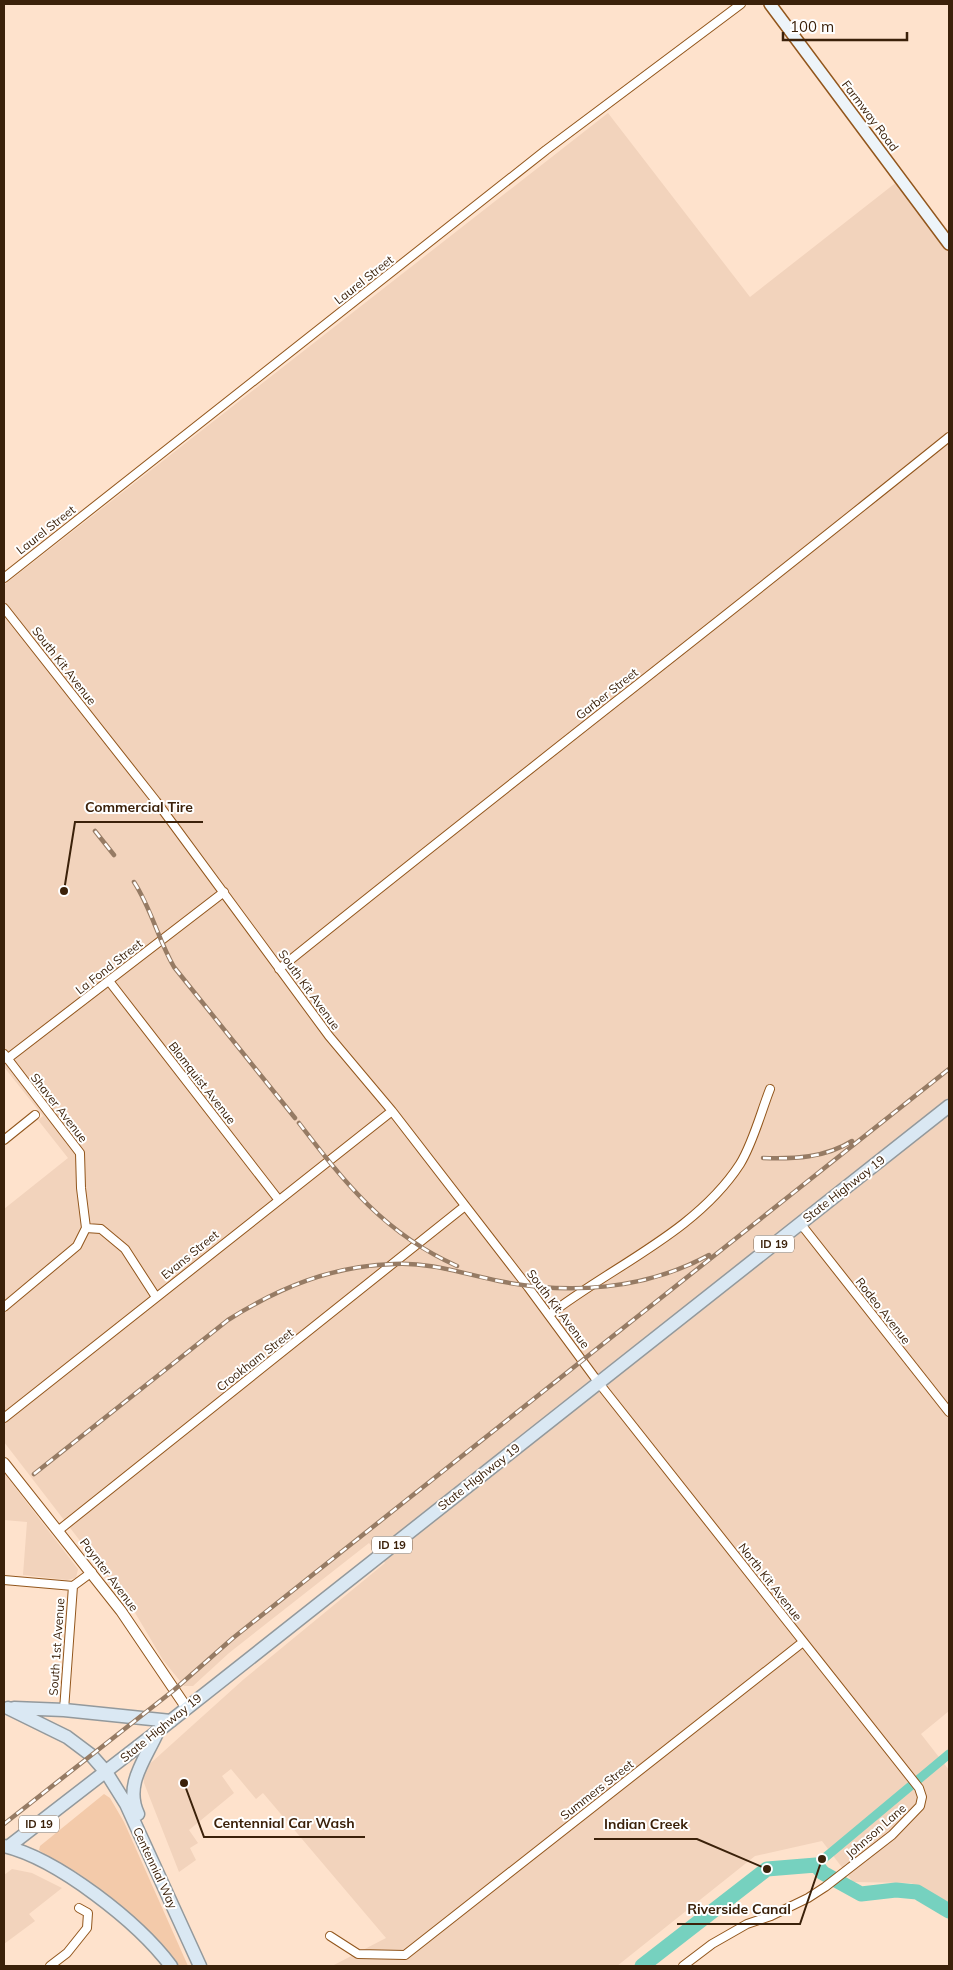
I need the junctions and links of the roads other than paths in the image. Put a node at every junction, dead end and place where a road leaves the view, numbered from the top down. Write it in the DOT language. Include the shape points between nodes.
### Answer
graph roads {
  1 [pos="741,4"];
  2 [pos="770,4"];
  3 [pos="949,244"];
  4 [pos="949,438"];
  5 [pos="4,578"];
  6 [pos="4,608"];
  7 [pos="224,892"];
  8 [pos="279,969"];
  9 [pos="109,981"];
  10 [pos="6,1057"];
  11 [pos="770,1089"];
  12 [pos="949,1106"];
  13 [pos="392,1111"];
  14 [pos="35,1115"];
  15 [pos="4,1140"];
  16 [pos="278,1199"];
  17 [pos="465,1206"];
  18 [pos="800,1223"];
  19 [pos="86,1228"];
  20 [pos="156,1297"];
  21 [pos="4,1307"];
  22 [pos="549,1315"];
  23 [pos="598,1382"];
  24 [pos="949,1412"];
  25 [pos="4,1418"];
  26 [pos="4,1462"];
  27 [pos="59,1530"];
  28 [pos="92,1572"];
  29 [pos="4,1580"];
  30 [pos="73,1586"];
  31 [pos="803,1642"];
  32 [pos="186,1707"];
  33 [pos="6,1708"];
  34 [pos="64,1710"];
  35 [pos="171,1721"];
  36 [pos="158,1731"];
  37 [pos="106,1772"];
  38 [pos="922,1797"];
  39 [pos="5,1848"];
  40 [pos="78,1908"];
  41 [pos="330,1936"];
  42 [pos="199,1964"];
  43 [pos="50,1966"];
  44 [pos="171,1966"];
  45 [pos="684,1966"];
  1 -- 5 [label="street, Laurel Street" via="546,150"];
  2 -- 3 [label="main road, Farmway Road"];
  4 -- 8 [label="street, Garber Street"];
  6 -- 7 [label="street, South Kit Avenue"];
  7 -- 8 [label="street, South Kit Avenue"];
  7 -- 9 [label="street, La Fond Street"];
  8 -- 13 [label="street, South Kit Avenue" via="329,1036"];
  9 -- 10 [label="street, La Fond Street"];
  9 -- 16 [label="street, Blomquist Avenue"];
  10 -- 19 [label="street, Shaver Avenue" via="80,1153"];
  11 -- 22 [label="street" via="741,1161 725,1186 680,1228 582,1289"];
  12 -- 18 [label="main road, State Highway 19 / ID 19"];
  13 -- 16 [label="street, Evans Street"];
  13 -- 17 [label="street, South Kit Avenue"];
  14 -- 15 [label="street"];
  16 -- 20 [label="street, Evans Street"];
  17 -- 22 [label="street, South Kit Avenue"];
  17 -- 27 [label="street, Crookham Street"];
  18 -- 23 [label="main road, State Highway 19 / ID 19"];
  18 -- 24 [label="street, Rodeo Avenue"];
  19 -- 20 [label="street" via="101,1230 125,1249"];
  19 -- 21 [label="street" via="77,1246"];
  20 -- 25 [label="street, Evans Street"];
  22 -- 23 [label="street, South Kit Avenue"];
  23 -- 31 [label="street, North Kit Avenue"];
  23 -- 32 [label="main road, State Highway 19 / ID 19"];
  26 -- 27 [label="street, Paynter Avenue"];
  27 -- 28 [label="street, Paynter Avenue"];
  28 -- 30 [label="street"];
  28 -- 32 [label="street, Paynter Avenue"];
  29 -- 30 [label="street"];
  30 -- 34 [label="street, South 1st Avenue"];
  31 -- 38 [label="street, North Kit Avenue" via="912,1778"];
  31 -- 41 [label="street, Summers Street" via="406,1956 358,1954"];
  32 -- 35 [label="main road, State Highway 19 / ID 19"];
  33 -- 34 [label="main road"];
  33 -- 37 [label="main road, Centennial Way" via="67,1737 91,1755"];
  34 -- 35 [label="main road"];
  35 -- 36 [label="main road, State Highway 19 / ID 19"];
  36 -- 37 [label="main road, State Highway 19 / ID 19"];
  36 -- 42 [label="main road" via="136,1776 132,1795 134,1806 195,1939"];
  37 -- 39 [label="main road, State Highway 19 / ID 19"];
  37 -- 42 [label="main road, Centennial Way" via="126,1804"];
  38 -- 45 [label="street, Johnson Lane" via="920,1806 892,1835 825,1887 771,1916 747,1924 712,1944"];
  39 -- 44 [label="main road" via="44,1863 110,1904"];
  40 -- 43 [label="street" via="88,1913 87,1928 67,1953"];
}
